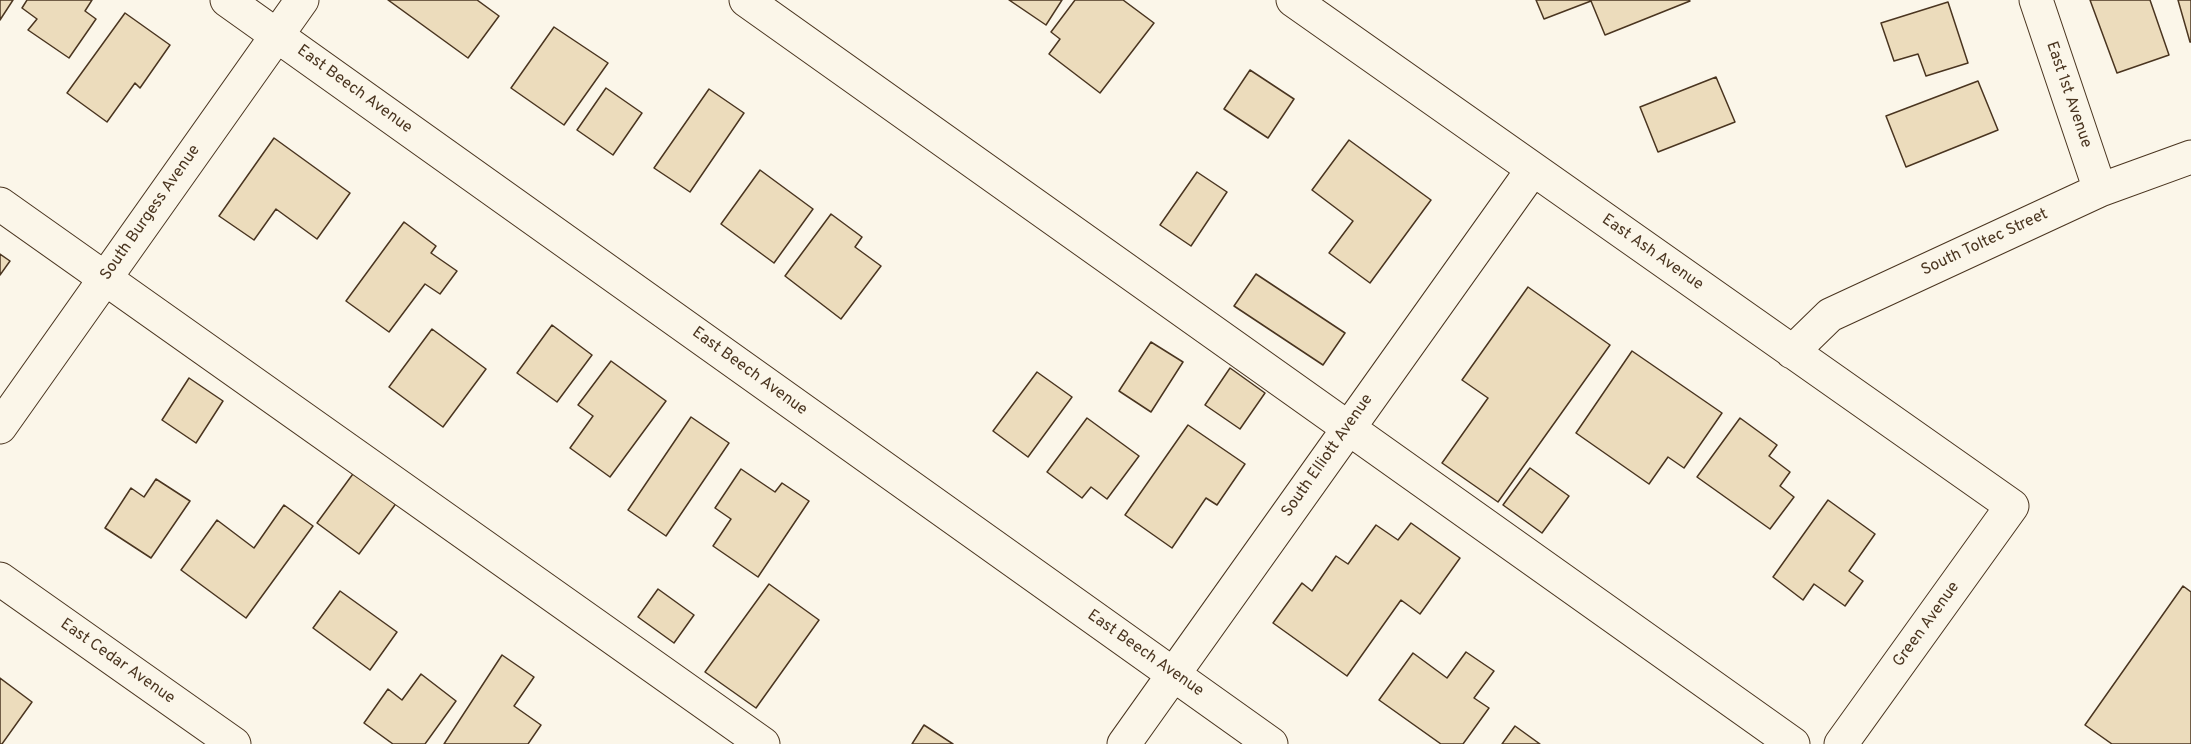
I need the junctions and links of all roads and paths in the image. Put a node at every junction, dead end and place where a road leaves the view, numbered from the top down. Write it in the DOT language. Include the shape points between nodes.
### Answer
graph roads {
  1 [pos="227,0"];
  2 [pos="302,0"];
  3 [pos="746,0"];
  4 [pos="1293,0"];
  5 [pos="2036,0"];
  6 [pos="277,35"];
  7 [pos="2191,157"];
  8 [pos="1533,169"];
  9 [pos="2100,190"];
  10 [pos="0,204"];
  11 [pos="105,278"];
  12 [pos="1792,352"];
  13 [pos="0,427"];
  14 [pos="1349,428"];
  15 [pos="2012,506"];
  16 [pos="0,579"];
  17 [pos="1173,675"];
  18 [pos="234,744"];
  19 [pos="763,744"];
  20 [pos="1124,744"];
  21 [pos="1271,744"];
  22 [pos="1793,744"];
  23 [pos="1841,744"];
  1 -- 6 [label="street, East Beech Avenue"];
  2 -- 6 [label="street, South Burgess Avenue"];
  3 -- 14 [label="street"];
  4 -- 8 [label="street, East Ash Avenue"];
  5 -- 9 [label="street, East 1st Avenue"];
  6 -- 11 [label="street, South Burgess Avenue"];
  6 -- 17 [label="street, East Beech Avenue"];
  7 -- 9 [label="street, South Toltec Street"];
  8 -- 12 [label="street, East Ash Avenue"];
  8 -- 14 [label="street, South Elliott Avenue"];
  9 -- 12 [label="street, South Toltec Street" via="1830,315"];
  10 -- 11 [label="street"];
  11 -- 13 [label="street, South Burgess Avenue"];
  11 -- 19 [label="street"];
  12 -- 15 [label="street, East Ash Avenue"];
  14 -- 17 [label="street, South Elliott Avenue"];
  14 -- 22 [label="street"];
  15 -- 23 [label="street, Green Avenue"];
  16 -- 18 [label="street, East Cedar Avenue"];
  17 -- 20 [label="street, South Elliott Avenue"];
  17 -- 21 [label="street, East Beech Avenue"];
}
